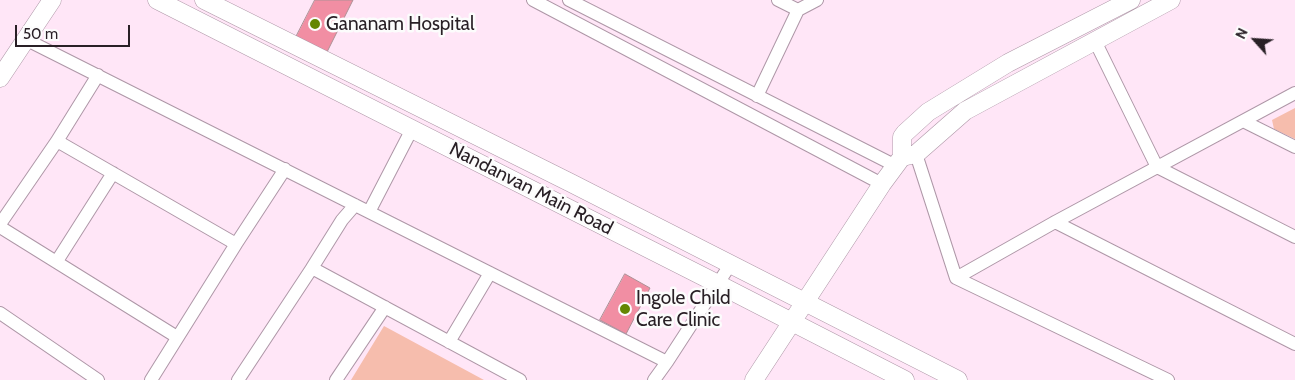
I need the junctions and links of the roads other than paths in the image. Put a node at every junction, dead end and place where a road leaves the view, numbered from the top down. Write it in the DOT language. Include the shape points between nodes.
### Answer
graph roads {
  1 [pos="52,0"];
  2 [pos="157,0"];
  3 [pos="204,0"];
  4 [pos="533,0"];
  5 [pos="568,0"];
  6 [pos="778,0"];
  7 [pos="817,0"];
  8 [pos="1131,0"];
  9 [pos="1171,0"];
  10 [pos="798,10"];
  11 [pos="25,39"];
  12 [pos="1095,41"];
  13 [pos="98,75"];
  14 [pos="0,78"];
  15 [pos="1295,93"];
  16 [pos="757,96"];
  17 [pos="1243,121"];
  18 [pos="412,129"];
  19 [pos="57,141"];
  20 [pos="1295,147"];
  21 [pos="904,159"];
  22 [pos="1157,167"];
  23 [pos="284,169"];
  24 [pos="114,173"];
  25 [pos="882,184"];
  26 [pos="355,205"];
  27 [pos="369,212"];
  28 [pos="1055,222"];
  29 [pos="0,225"];
  30 [pos="1295,237"];
  31 [pos="236,244"];
  32 [pos="56,261"];
  33 [pos="730,264"];
  34 [pos="312,268"];
  35 [pos="490,273"];
  36 [pos="956,278"];
  37 [pos="718,284"];
  38 [pos="806,303"];
  39 [pos="385,307"];
  40 [pos="0,313"];
  41 [pos="792,322"];
  42 [pos="177,337"];
  43 [pos="449,342"];
  44 [pos="1295,344"];
  45 [pos="667,362"];
  46 [pos="98,380"];
  47 [pos="151,380"];
  48 [pos="238,380"];
  49 [pos="336,380"];
  50 [pos="520,380"];
  51 [pos="654,380"];
  52 [pos="754,380"];
  53 [pos="905,380"];
  54 [pos="958,380"];
  55 [pos="1168,380"];
  1 -- 11 [label="main road"];
  2 -- 18 [label="main road, Nandanvan Main Road"];
  3 -- 33 [label="main road"];
  4 -- 25 [label="street"];
  5 -- 16 [label="street"];
  6 -- 10 [label="street"];
  7 -- 10 [label="street"];
  8 -- 21 [label="main road" via="1008,63 928,112 902,137"];
  9 -- 12 [label="main road"];
  10 -- 16 [label="street"];
  11 -- 13 [label="street"];
  11 -- 14 [label="main road"];
  12 -- 21 [label="main road" via="965,111"];
  12 -- 22 [label="street"];
  13 -- 19 [label="street"];
  13 -- 23 [label="street"];
  15 -- 17 [label="street"];
  16 -- 21 [label="street"];
  17 -- 20 [label="street"];
  17 -- 22 [label="street"];
  18 -- 27 [label="street"];
  18 -- 37 [label="main road, Nandanvan Main Road"];
  19 -- 24 [label="street"];
  19 -- 29 [label="street"];
  21 -- 25 [label="main road"];
  21 -- 36 [label="street"];
  22 -- 28 [label="street"];
  22 -- 30 [label="street"];
  23 -- 26 [label="street"];
  23 -- 31 [label="street"];
  24 -- 31 [label="street"];
  24 -- 32 [label="street"];
  25 -- 38 [label="main road"];
  26 -- 27 [label="street"];
  26 -- 34 [label="street"];
  27 -- 35 [label="street"];
  28 -- 36 [label="street"];
  28 -- 44 [label="street"];
  29 -- 32 [label="street"];
  31 -- 42 [label="street"];
  32 -- 42 [label="street"];
  33 -- 37 [label="street"];
  33 -- 38 [label="main road"];
  34 -- 39 [label="street"];
  34 -- 48 [label="street"];
  35 -- 43 [label="street"];
  35 -- 45 [label="street"];
  36 -- 55 [label="street"];
  37 -- 41 [label="main road, Nandanvan Main Road"];
  37 -- 45 [label="street"];
  38 -- 41 [label="main road"];
  38 -- 54 [label="main road"];
  39 -- 43 [label="street"];
  39 -- 49 [label="street"];
  40 -- 46 [label="street"];
  41 -- 52 [label="main road"];
  41 -- 53 [label="main road, Nandanvan Main Road"];
  42 -- 47 [label="street"];
  43 -- 50 [label="street"];
  45 -- 51 [label="street"];
}
